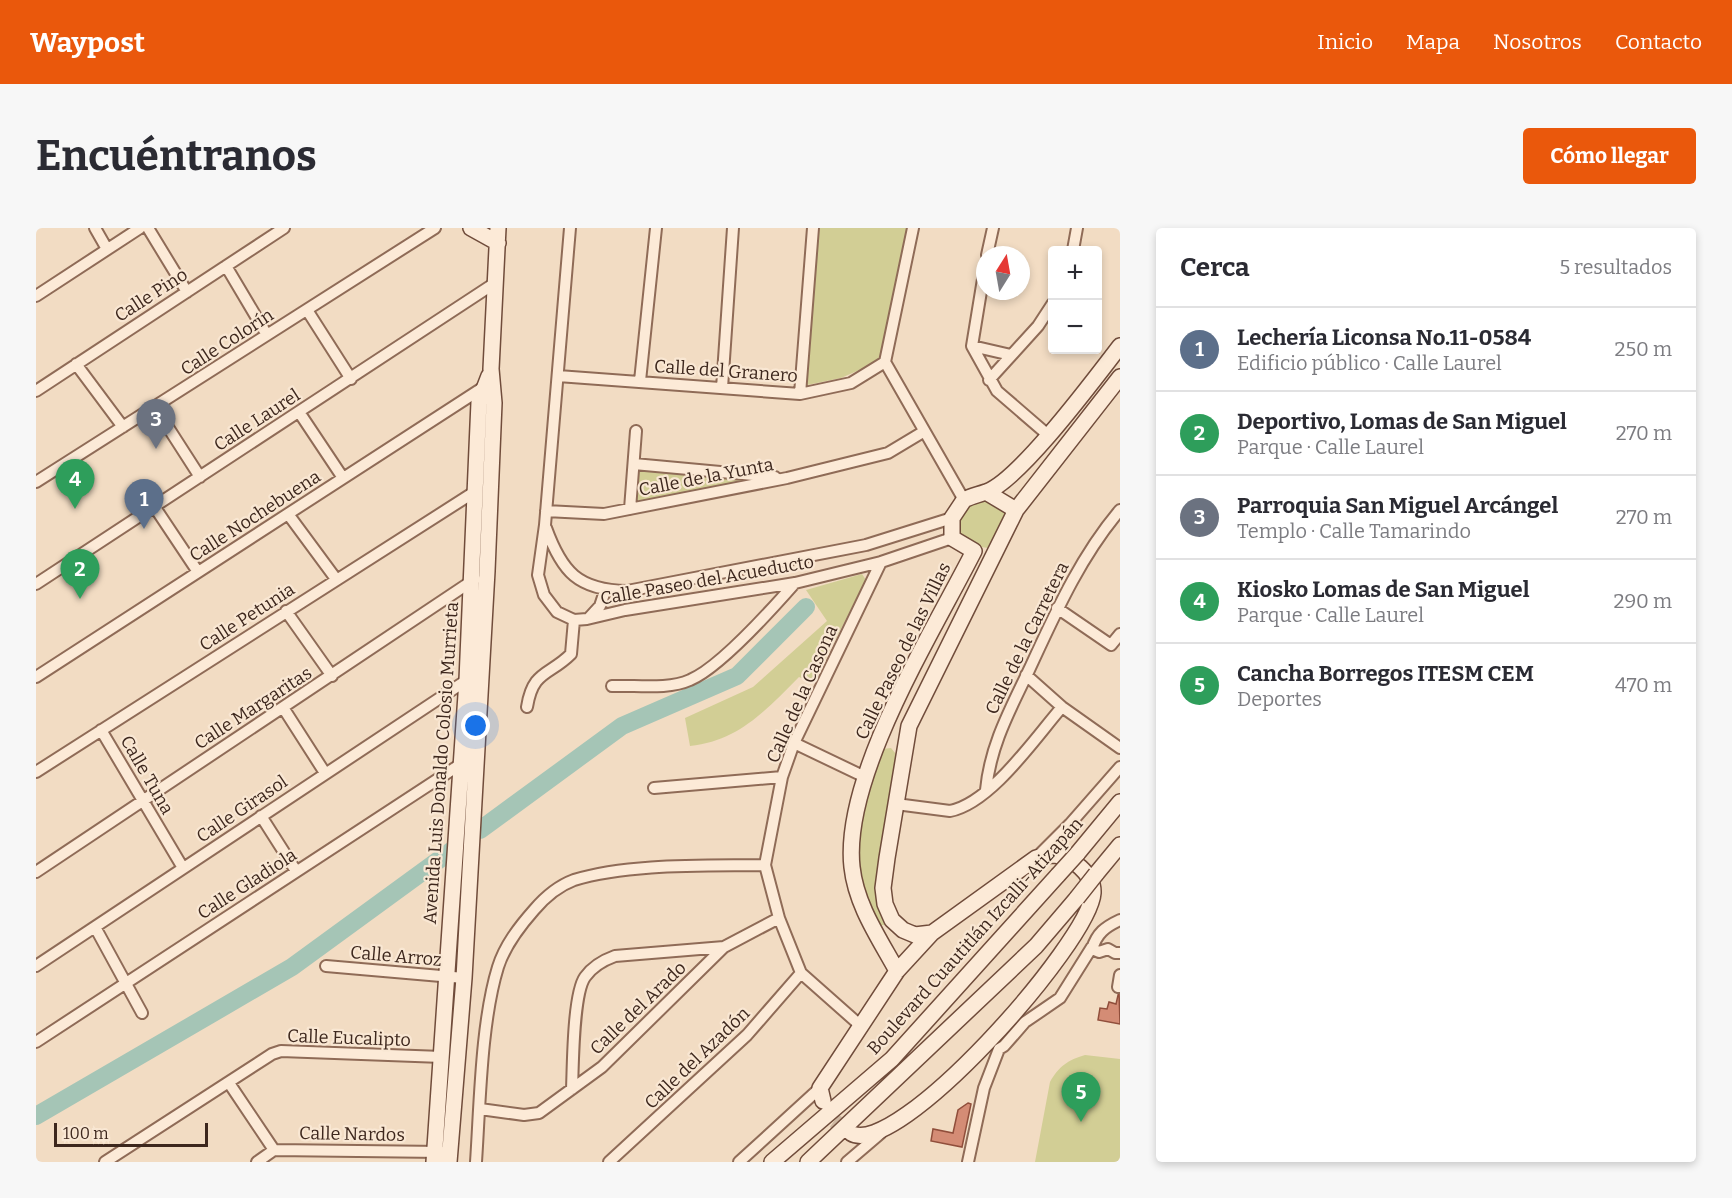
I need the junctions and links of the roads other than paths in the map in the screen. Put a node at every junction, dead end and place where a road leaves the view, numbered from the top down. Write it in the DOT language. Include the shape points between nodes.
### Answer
graph roads {
  1 [pos="95,228"];
  2 [pos="140,228"];
  3 [pos="148,228"];
  4 [pos="284,228"];
  5 [pos="435,228"];
  6 [pos="471,228"];
  7 [pos="570,228"];
  8 [pos="656,228"];
  9 [pos="733,228"];
  10 [pos="813,228"];
  11 [pos="913,228"];
  12 [pos="993,228"];
  13 [pos="1077,228"];
  14 [pos="498,235"];
  15 [pos="989,246"];
  16 [pos="1074,246"];
  17 [pos="108,249"];
  18 [pos="226,266"];
  19 [pos="495,283"];
  20 [pos="187,292"];
  21 [pos="36,296"];
  22 [pos="980,300"];
  23 [pos="308,310"];
  24 [pos="1048,311"];
  25 [pos="267,335"];
  26 [pos="972,346"];
  27 [pos="1120,346"];
  28 [pos="1011,355"];
  29 [pos="885,362"];
  30 [pos="76,364"];
  31 [pos="558,376"];
  32 [pos="351,379"];
  33 [pos="489,379"];
  34 [pos="988,380"];
  35 [pos="640,381"];
  36 [pos="1119,382"];
  37 [pos="38,385"];
  38 [pos="722,388"];
  39 [pos="800,393"];
  40 [pos="155,407"];
  41 [pos="299,412"];
  42 [pos="123,427"];
  43 [pos="636,431"];
  44 [pos="923,432"];
  45 [pos="1048,435"];
  46 [pos="634,464"];
  47 [pos="200,477"];
  48 [pos="343,478"];
  49 [pos="788,478"];
  50 [pos="36,482"];
  51 [pos="476,491"];
  52 [pos="986,492"];
  53 [pos="964,500"];
  54 [pos="154,506"];
  55 [pos="630,509"];
  56 [pos="1016,510"];
  57 [pos="1120,510"];
  58 [pos="546,511"];
  59 [pos="288,514"];
  60 [pos="952,518"];
  61 [pos="545,525"];
  62 [pos="952,538"];
  63 [pos="974,551"];
  64 [pos="993,560"];
  65 [pos="881,562"];
  66 [pos="487,571"];
  67 [pos="198,572"];
  68 [pos="336,579"];
  69 [pos="472,581"];
  70 [pos="795,583"];
  71 [pos="36,584"];
  72 [pos="605,591"];
  73 [pos="1058,608"];
  74 [pos="285,611"];
  75 [pos="587,619"];
  76 [pos="574,620"];
  77 [pos="1120,634"];
  78 [pos="1026,675"];
  79 [pos="332,676"];
  80 [pos="36,677"];
  81 [pos="467,680"];
  82 [pos="612,686"];
  83 [pos="527,706"];
  84 [pos="1062,707"];
  85 [pos="284,709"];
  86 [pos="101,730"];
  87 [pos="794,743"];
  88 [pos="878,746"];
  89 [pos="1120,748"];
  90 [pos="476,754"];
  91 [pos="903,758"];
  92 [pos="462,764"];
  93 [pos="1120,767"];
  94 [pos="36,772"];
  95 [pos="325,773"];
  96 [pos="782,777"];
  97 [pos="865,777"];
  98 [pos="654,788"];
  99 [pos="986,790"];
  100 [pos="141,800"];
  101 [pos="1120,802"];
  102 [pos="896,804"];
  103 [pos="261,816"];
  104 [pos="464,819"];
  105 [pos="1120,845"];
  106 [pos="1036,858"];
  107 [pos="765,865"];
  108 [pos="183,868"];
  109 [pos="297,871"];
  110 [pos="36,872"];
  111 [pos="779,918"];
  112 [pos="892,920"];
  113 [pos="1120,920"];
  114 [pos="95,927"];
  115 [pos="875,931"];
  116 [pos="932,933"];
  117 [pos="724,947"];
  118 [pos="1092,947"];
  119 [pos="1120,953"];
  120 [pos="36,965"];
  121 [pos="326,966"];
  122 [pos="897,971"];
  123 [pos="801,973"];
  124 [pos="1120,975"];
  125 [pos="448,976"];
  126 [pos="464,978"];
  127 [pos="124,984"];
  128 [pos="1120,987"];
  129 [pos="939,1008"];
  130 [pos="142,1013"];
  131 [pos="862,1027"];
  132 [pos="951,1028"];
  133 [pos="36,1042"];
  134 [pos="442,1057"];
  135 [pos="229,1083"];
  136 [pos="572,1089"];
  137 [pos="821,1094"];
  138 [pos="480,1109"];
  139 [pos="893,1121"];
  140 [pos="851,1133"];
  141 [pos="274,1150"];
  142 [pos="442,1157"];
  143 [pos="105,1162"];
  144 [pos="257,1162"];
  145 [pos="476,1162"];
  146 [pos="609,1162"];
  147 [pos="739,1162"];
  148 [pos="772,1162"];
  149 [pos="808,1162"];
  150 [pos="847,1162"];
  151 [pos="968,1162"];
  1 -- 17 [label="street"];
  2 -- 17 [label="street"];
  3 -- 20 [label="street"];
  4 -- 18 [label="street, Calle Pino"];
  5 -- 23 [label="street, Calle Colorín"];
  6 -- 14 [label="street"];
  7 -- 31 [label="street, Calle Paseo del Acueducto"];
  8 -- 35 [label="street"];
  9 -- 38 [label="street"];
  10 -- 39 [label="street"];
  11 -- 29 [label="street"];
  12 -- 15 [label="street"];
  13 -- 16 [label="street"];
  14 -- 19 [label="street, Avenida Luis Donaldo Colosio Murrieta"];
  17 -- 21 [label="street"];
  18 -- 20 [label="street, Calle Pino"];
  18 -- 25 [label="street"];
  19 -- 32 [label="street, Calle Laurel"];
  19 -- 33 [label="street, Avenida Luis Donaldo Colosio Murrieta"];
  20 -- 30 [label="street, Calle Pino"];
  22 -- 26 [label="street"];
  23 -- 25 [label="street, Calle Colorín"];
  23 -- 32 [label="street"];
  24 -- 28 [label="street"];
  25 -- 40 [label="street, Calle Colorín"];
  26 -- 28 [label="street"];
  26 -- 34 [label="street"];
  27 -- 45 [label="street"];
  28 -- 34 [label="street"];
  29 -- 39 [label="street, Calle del Granero" via="851,383"];
  29 -- 44 [label="street"];
  30 -- 37 [label="street, Calle Pino"];
  30 -- 42 [label="street"];
  31 -- 35 [label="street, Calle del Granero"];
  31 -- 58 [label="street, Calle Paseo del Acueducto"];
  32 -- 41 [label="street, Calle Laurel"];
  33 -- 48 [label="street, Calle Nochebuena"];
  33 -- 51 [label="street, Avenida Luis Donaldo Colosio Murrieta" via="478,402"];
  33 -- 66 [label="street, Avenida Luis Donaldo Colosio Murrieta" via="494,403"];
  34 -- 45 [label="street"];
  35 -- 38 [label="street, Calle del Granero"];
  36 -- 56 [label="street"];
  38 -- 39 [label="street, Calle del Granero"];
  40 -- 42 [label="street, Calle Colorín"];
  40 -- 47 [label="street"];
  41 -- 47 [label="street, Calle Laurel"];
  41 -- 48 [label="street"];
  42 -- 50 [label="street, Calle Colorín"];
  43 -- 46 [label="street, Calle de la Yunta"];
  44 -- 49 [label="street, Calle de la Yunta" via="888,453"];
  44 -- 53 [label="street"];
  45 -- 52 [label="street"];
  46 -- 49 [label="street, Calle de la Yunta"];
  46 -- 55 [label="street, Calle de la Yunta"];
  47 -- 54 [label="street, Calle Laurel"];
  48 -- 59 [label="street, Calle Nochebuena"];
  49 -- 55 [label="street, Calle de la Yunta"];
  51 -- 68 [label="street, Calle Petunia"];
  51 -- 69 [label="street, Avenida Luis Donaldo Colosio Murrieta"];
  52 -- 53 [label="street"];
  52 -- 56 [label="street"];
  53 -- 60 [label="street"];
  54 -- 67 [label="street"];
  54 -- 71 [label="street, Calle Laurel"];
  55 -- 58 [label="street, Calle de la Yunta" via="604,514"];
  56 -- 64 [label="street"];
  57 -- 73 [label="street, Calle de la Carretera" via="1097,537"];
  58 -- 61 [label="street, Calle Paseo del Acueducto"];
  59 -- 67 [label="street, Calle Nochebuena"];
  59 -- 68 [label="street"];
  60 -- 62 [label="street, Calle Paseo de las Villas"];
  60 -- 72 [label="street, Calle Paseo del Acueducto" via="866,545 627,591"];
  61 -- 72 [label="street, Calle Paseo del Acueducto" via="557,558 567,571"];
  61 -- 76 [label="street, Calle Paseo del Acueducto" via="540,585 557,612"];
  62 -- 63 [label="street, Calle Paseo de las Villas"];
  62 -- 65 [label="street, Calle Paseo del Acueducto"];
  63 -- 64 [label="street, Calle Paseo de las Villas"];
  63 -- 88 [label="street, Calle Paseo de las Villas"];
  64 -- 91 [label="street" via="909,726"];
  65 -- 70 [label="street, Calle Paseo del Acueducto"];
  65 -- 87 [label="street, Calle de la Casona"];
  66 -- 69 [label="street, Calle Margaritas"];
  66 -- 90 [label="street, Avenida Luis Donaldo Colosio Murrieta"];
  67 -- 80 [label="street, Calle Nochebuena"];
  68 -- 74 [label="street, Calle Petunia"];
  69 -- 79 [label="street, Calle Margaritas"];
  69 -- 81 [label="street, Avenida Luis Donaldo Colosio Murrieta"];
  70 -- 75 [label="street, Calle Paseo del Acueducto"];
  70 -- 82 [label="street" via="765,616 700,674 678,684"];
  72 -- 75 [label="street" via="600,606"];
  73 -- 77 [label="street" via="1111,645"];
  73 -- 78 [label="street, Calle de la Carretera"];
  74 -- 79 [label="street"];
  74 -- 86 [label="street, Calle Petunia"];
  75 -- 76 [label="street, Calle Paseo del Acueducto"];
  76 -- 83 [label="street" via="571,654 534,682"];
  78 -- 84 [label="street"];
  78 -- 99 [label="street, Calle de la Carretera" via="993,749"];
  79 -- 85 [label="street, Calle Margaritas"];
  81 -- 92 [label="street, Avenida Luis Donaldo Colosio Murrieta"];
  81 -- 95 [label="street, Calle Girasol"];
  84 -- 89 [label="street"];
  84 -- 99 [label="street"];
  85 -- 95 [label="street"];
  85 -- 100 [label="street, Calle Margaritas"];
  86 -- 94 [label="street, Calle Petunia"];
  86 -- 100 [label="street, Calle Tuna"];
  87 -- 96 [label="street, Calle de la Casona"];
  87 -- 97 [label="street"];
  88 -- 91 [label="street" via="891,743"];
  88 -- 97 [label="street, Calle Paseo de las Villas"];
  90 -- 92 [label="street, Calle Gladiola"];
  90 -- 104 [label="street, Avenida Luis Donaldo Colosio Murrieta"];
  91 -- 102 [label="street"];
  92 -- 104 [label="street, Avenida Luis Donaldo Colosio Murrieta"];
  92 -- 109 [label="street, Calle Gladiola"];
  93 -- 106 [label="street, Boulevard Cuautitlán Izcalli-Atizapán"];
  95 -- 103 [label="street, Calle Girasol"];
  96 -- 98 [label="street"];
  96 -- 107 [label="street, Calle de la Casona"];
  97 -- 115 [label="street, Calle Paseo de las Villas" via="853,824 852,867 860,900"];
  99 -- 102 [label="street" via="950,811"];
  100 -- 108 [label="street, Calle Tuna"];
  100 -- 110 [label="street, Calle Margaritas"];
  101 -- 129 [label="street, Boulevard Cuautitlán Izcalli-Atizapán, bridge"];
  102 -- 112 [label="street" via="884,888"];
  103 -- 108 [label="street, Calle Girasol"];
  103 -- 109 [label="street"];
  104 -- 125 [label="street, Avenida Luis Donaldo Colosio Murrieta"];
  104 -- 126 [label="street, Avenida Luis Donaldo Colosio Murrieta"];
  105 -- 132 [label="street, bridge" via="1036,946"];
  106 -- 116 [label="street, Boulevard Cuautitlán Izcalli-Atizapán"];
  106 -- 139 [label="street" via="1054,855 1085,871 1092,883 1090,903 1057,960 1028,999 942,1088"];
  107 -- 111 [label="street, Calle de la Casona"];
  107 -- 138 [label="street" via="595,875 571,881 547,895 514,933 498,966"];
  108 -- 114 [label="street, Calle Girasol"];
  109 -- 127 [label="street, Calle Gladiola"];
  111 -- 117 [label="street, Calle del Arado"];
  111 -- 123 [label="street, Calle de la Casona"];
  112 -- 115 [label="street" via="886,928"];
  112 -- 116 [label="street" via="915,935"];
  113 -- 118 [label="street" via="1105,927"];
  114 -- 120 [label="street, Calle Girasol"];
  114 -- 127 [label="street"];
  115 -- 122 [label="street, Calle Paseo de las Villas"];
  116 -- 122 [label="street, Boulevard Cuautitlán Izcalli-Atizapán"];
  117 -- 136 [label="street, Calle del Arado" via="602,1067"];
  117 -- 136 [label="street, Calle del Arado" via="615,956 585,975 579,991"];
  118 -- 119 [label="street" via="1098,952 1108,949"];
  118 -- 151 [label="street" via="1060,998 1025,1022 999,1049 984,1088"];
  121 -- 125 [label="street, Calle Arroz"];
  122 -- 131 [label="street, Boulevard Cuautitlán Izcalli-Atizapán"];
  123 -- 131 [label="street, Calle de la Casona"];
  123 -- 146 [label="street, Calle del Azadón" via="747,1035"];
  124 -- 128 [label="street"];
  125 -- 126 [label="street, Calle Arroz"];
  125 -- 134 [label="street, Avenida Luis Donaldo Colosio Murrieta"];
  126 -- 142 [label="street, Avenida Luis Donaldo Colosio Murrieta"];
  127 -- 130 [label="street"];
  127 -- 133 [label="street, Calle Gladiola"];
  129 -- 132 [label="street" via="956,1015"];
  129 -- 148 [label="street, Boulevard Cuautitlán Izcalli-Atizapán" via="892,1059"];
  131 -- 137 [label="street, Boulevard Cuautitlán Izcalli-Atizapán"];
  132 -- 149 [label="street"];
  134 -- 135 [label="street, Calle Eucalipto" via="281,1051"];
  134 -- 142 [label="street, Avenida Luis Donaldo Colosio Murrieta"];
  135 -- 141 [label="street"];
  135 -- 143 [label="street, Calle Eucalipto"];
  136 -- 138 [label="street, Calle del Arado" via="532,1116"];
  137 -- 147 [label="street, Boulevard Cuautitlán Izcalli-Atizapán"];
  138 -- 145 [label="street"];
  139 -- 140 [label="street" via="860,1136"];
  139 -- 150 [label="street"];
  141 -- 142 [label="street, Calle Nardos"];
  141 -- 144 [label="street, Calle Nardos"];
}
